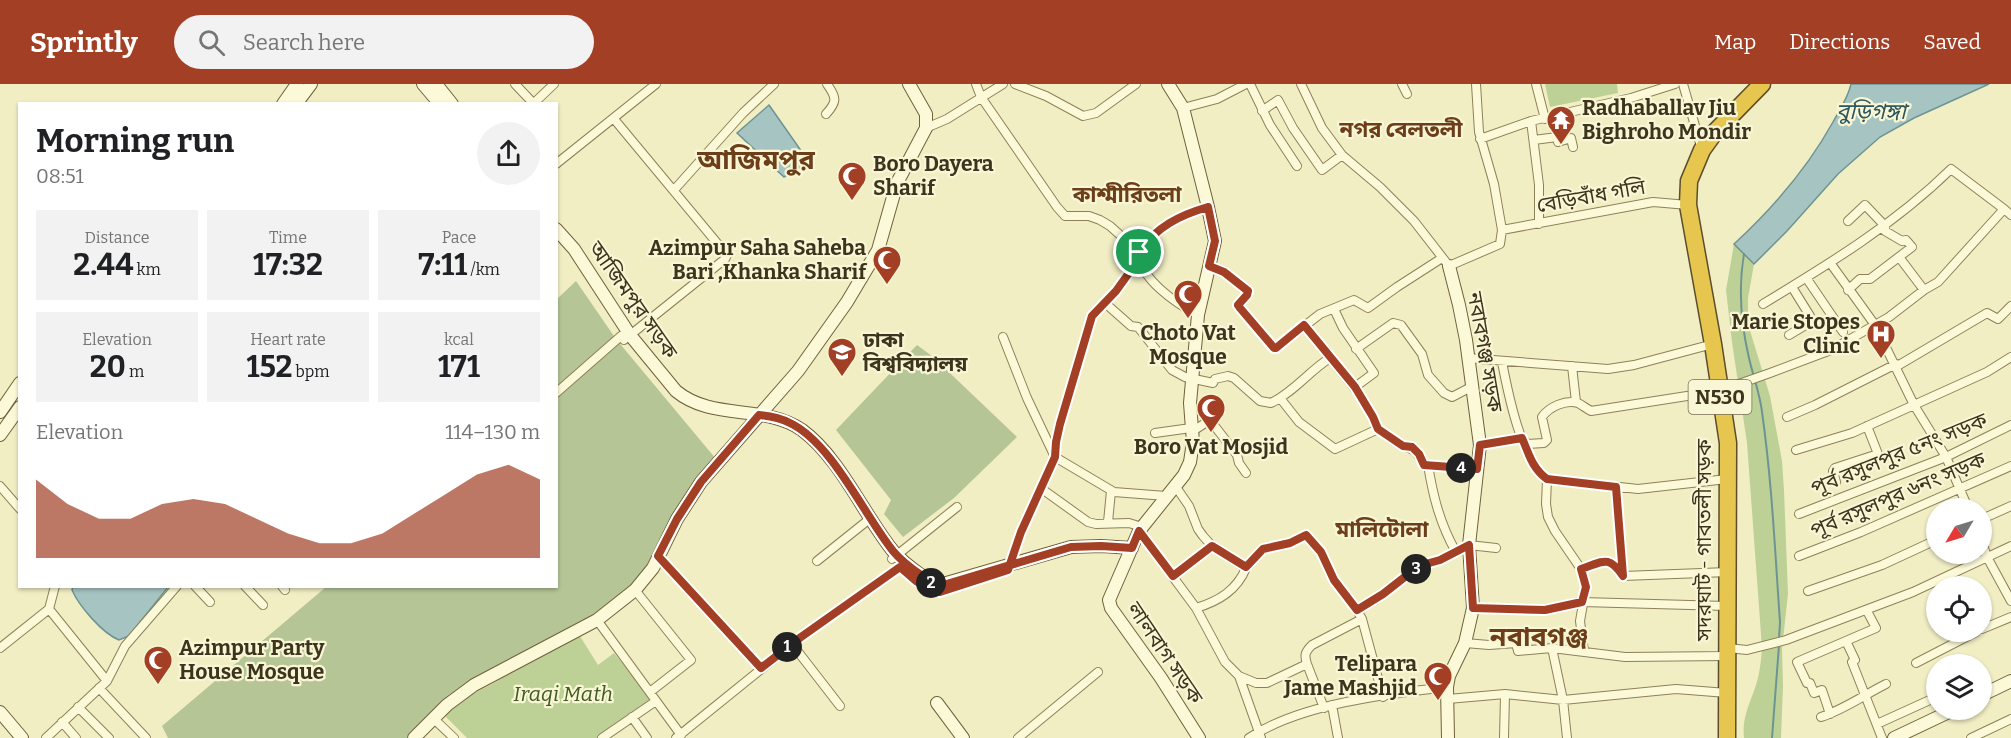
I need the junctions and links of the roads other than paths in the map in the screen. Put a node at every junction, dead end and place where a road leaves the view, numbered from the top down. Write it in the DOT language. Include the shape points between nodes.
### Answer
graph roads {
  1 [pos="297,84"];
  2 [pos="311,84"];
  3 [pos="423,84"];
  4 [pos="436,84"];
  5 [pos="515,84"];
  6 [pos="554,84"];
  7 [pos="656,84"];
  8 [pos="774,84"];
  9 [pos="827,84"];
  10 [pos="909,84"];
  11 [pos="976,84"];
  12 [pos="1003,84"];
  13 [pos="1015,84"];
  14 [pos="1136,84"];
  15 [pos="1168,84"];
  16 [pos="1248,84"];
  17 [pos="1301,84"];
  18 [pos="1402,84"];
  19 [pos="1476,84"];
  20 [pos="1536,84"];
  21 [pos="1675,84"];
  22 [pos="1683,84"];
  23 [pos="1762,84"];
  24 [pos="1407,94"];
  25 [pos="981,97"];
  26 [pos="284,102"];
  27 [pos="298,102"];
  28 [pos="438,102"];
  29 [pos="450,102"];
  30 [pos="532,102"];
  31 [pos="534,102"];
  32 [pos="1183,108"];
  33 [pos="1262,111"];
  34 [pos="826,114"];
  35 [pos="614,119"];
  36 [pos="1545,119"];
  37 [pos="1531,121"];
  38 [pos="926,128"];
  39 [pos="1480,139"];
  40 [pos="1534,140"];
  41 [pos="1573,147"];
  42 [pos="1702,150"];
  43 [pos="1342,155"];
  44 [pos="558,162"];
  45 [pos="1297,166"];
  46 [pos="674,190"];
  47 [pos="1688,205"];
  48 [pos="1208,207"];
  49 [pos="2007,212"];
  50 [pos="1848,221"];
  51 [pos="1539,224"];
  52 [pos="1884,226"];
  53 [pos="1502,230"];
  54 [pos="558,231"];
  55 [pos="558,243"];
  56 [pos="1139,256"];
  57 [pos="1899,257"];
  58 [pos="1445,262"];
  59 [pos="1831,264"];
  60 [pos="1209,266"];
  61 [pos="1807,279"];
  62 [pos="1792,287"];
  63 [pos="1848,290"];
  64 [pos="1924,290"];
  65 [pos="1106,303"];
  66 [pos="1763,304"];
  67 [pos="2011,306"];
  68 [pos="1334,309"];
  69 [pos="1198,315"];
  70 [pos="1304,325"];
  71 [pos="1875,325"];
  72 [pos="1843,332"];
  73 [pos="1789,335"];
  74 [pos="625,337"];
  75 [pos="1003,337"];
  76 [pos="1713,344"];
  77 [pos="1356,350"];
  78 [pos="2011,357"];
  79 [pos="1330,358"];
  80 [pos="1467,358"];
  81 [pos="1502,362"];
  82 [pos="1896,364"];
  83 [pos="1572,366"];
  84 [pos="1192,379"];
  85 [pos="18,386"];
  86 [pos="1473,386"];
  87 [pos="1355,387"];
  88 [pos="1724,389"];
  89 [pos="558,391"];
  90 [pos="1280,399"];
  91 [pos="1576,402"];
  92 [pos="1914,405"];
  93 [pos="18,410"];
  94 [pos="0,411"];
  95 [pos="757,417"];
  96 [pos="1787,417"];
  97 [pos="2011,425"];
  98 [pos="1867,426"];
  99 [pos="1191,428"];
  100 [pos="1378,429"];
  101 [pos="1155,433"];
  102 [pos="0,435"];
  103 [pos="1522,438"];
  104 [pos="1480,445"];
  105 [pos="1796,450"];
  106 [pos="1946,456"];
  107 [pos="1055,457"];
  108 [pos="1428,465"];
  109 [pos="2011,466"];
  110 [pos="1477,469"];
  111 [pos="1246,473"];
  112 [pos="1547,479"];
  113 [pos="1727,479"];
  114 [pos="1836,482"];
  115 [pos="0,486"];
  116 [pos="1176,487"];
  117 [pos="1616,487"];
  118 [pos="1042,489"];
  119 [pos="1960,489"];
  120 [pos="1111,490"];
  121 [pos="1166,496"];
  122 [pos="1964,498"];
  123 [pos="2011,506"];
  124 [pos="18,507"];
  125 [pos="957,507"];
  126 [pos="1799,514"];
  127 [pos="1992,515"];
  128 [pos="867,521"];
  129 [pos="1108,522"];
  130 [pos="1141,529"];
  131 [pos="1469,545"];
  132 [pos="1926,545"];
  133 [pos="1212,546"];
  134 [pos="2011,546"];
  135 [pos="1496,548"];
  136 [pos="1130,551"];
  137 [pos="1456,552"];
  138 [pos="1992,555"];
  139 [pos="658,556"];
  140 [pos="1798,556"];
  141 [pos="896,560"];
  142 [pos="817,561"];
  143 [pos="1972,564"];
  144 [pos="1991,564"];
  145 [pos="1009,567"];
  146 [pos="1246,567"];
  147 [pos="1581,569"];
  148 [pos="1728,572"];
  149 [pos="1173,576"];
  150 [pos="1623,576"];
  151 [pos="54,588"];
  152 [pos="175,588"];
  153 [pos="197,588"];
  154 [pos="247,588"];
  155 [pos="635,590"];
  156 [pos="1808,591"];
  157 [pos="210,602"];
  158 [pos="1582,602"];
  159 [pos="2011,602"];
  160 [pos="263,605"];
  161 [pos="1726,606"];
  162 [pos="1196,608"];
  163 [pos="1473,608"];
  164 [pos="49,609"];
  165 [pos="1357,610"];
  166 [pos="1868,611"];
  167 [pos="2011,617"];
  168 [pos="1362,619"];
  169 [pos="597,620"];
  170 [pos="1992,625"];
  171 [pos="1846,640"];
  172 [pos="1957,642"];
  173 [pos="1465,643"];
  174 [pos="792,644"];
  175 [pos="0,648"];
  176 [pos="1552,648"];
  177 [pos="1584,652"];
  178 [pos="1727,652"];
  179 [pos="1916,663"];
  180 [pos="1307,664"];
  181 [pos="761,668"];
  182 [pos="1098,672"];
  183 [pos="1239,676"];
  184 [pos="107,681"];
  185 [pos="2011,681"];
  186 [pos="1886,684"];
  187 [pos="99,688"];
  188 [pos="1992,690"];
  189 [pos="650,692"];
  190 [pos="1447,693"];
  191 [pos="1726,693"];
  192 [pos="1505,694"];
  193 [pos="1866,694"];
  194 [pos="1383,697"];
  195 [pos="1563,700"];
  196 [pos="656,701"];
  197 [pos="1926,702"];
  198 [pos="938,704"];
  199 [pos="840,706"];
  200 [pos="78,707"];
  201 [pos="1328,707"];
  202 [pos="0,712"];
  203 [pos="632,717"];
  204 [pos="434,719"];
  205 [pos="2011,719"];
  206 [pos="1932,720"];
  207 [pos="62,723"];
  208 [pos="1877,724"];
  209 [pos="0,725"];
  210 [pos="1260,735"];
  211 [pos="678,737"];
  212 [pos="11,738"];
  213 [pos="22,738"];
  214 [pos="46,738"];
  215 [pos="76,738"];
  216 [pos="109,738"];
  217 [pos="146,738"];
  218 [pos="414,738"];
  219 [pos="454,738"];
  220 [pos="602,738"];
  221 [pos="647,738"];
  222 [pos="963,738"];
  223 [pos="1018,738"];
  224 [pos="1199,738"];
  225 [pos="1249,738"];
  226 [pos="1338,738"];
  227 [pos="1448,738"];
  228 [pos="1504,738"];
  229 [pos="1567,738"];
  230 [pos="1727,738"];
  231 [pos="1882,738"];
  232 [pos="1894,738"];
  233 [pos="1971,738"];
  1 -- 26 [label="street"];
  2 -- 27 [label="street"];
  3 -- 28 [label="street"];
  4 -- 29 [label="street"];
  5 -- 30 [label="street"];
  6 -- 31 [label="street"];
  7 -- 35 [label="street"];
  8 -- 46 [label="street"];
  9 -- 34 [label="street" via="835,105"];
  10 -- 38 [label="street" via="926,114"];
  11 -- 25 [label="street"];
  12 -- 25 [label="street"];
  13 -- 14 [label="street" via="1089,117"];
  15 -- 32 [label="street"];
  16 -- 32 [label="street" via="1217,99"];
  16 -- 33 [label="street"];
  17 -- 43 [label="street" via="1322,128"];
  18 -- 24 [label="street"];
  19 -- 39 [label="street"];
  20 -- 36 [label="street"];
  21 -- 36 [label="street"];
  22 -- 42 [label="street"];
  23 -- 42 [label="highway, সদরঘাট - গাবতলী সড়ক / N530"];
  25 -- 38 [label="street"];
  25 -- 56 [label="street" via="1065,216 1100,220"];
  32 -- 48 [label="street"];
  33 -- 43 [label="street" via="1278,100 1322,171"];
  33 -- 45 [label="street"];
  35 -- 44 [label="street"];
  35 -- 46 [label="street"];
  36 -- 37 [label="street"];
  37 -- 39 [label="street"];
  37 -- 40 [label="street"];
  38 -- 95 [label="street" via="897,183 878,250 868,269 798,371"];
  39 -- 53 [label="street" via="1494,184"];
  40 -- 41 [label="street" via="1557,137 1558,142 1571,138"];
  40 -- 51 [label="street"];
  42 -- 47 [label="highway, সদরঘাট - গাবতলী সড়ক / N530" via="1689,181"];
  43 -- 58 [label="street" via="1414,221"];
  46 -- 74 [label="street" via="727,255"];
  47 -- 51 [label="street, বেড়িবাঁধ গলি" via="1653,202"];
  47 -- 76 [label="highway, সদরঘাট - গাবতলী সড়ক / N530"];
  48 -- 56 [label="street" via="1159,229"];
  48 -- 60 [label="street, লালবাগ সড়ক" via="1215,241"];
  49 -- 52 [label="street" via="1951,169"];
  49 -- 64 [label="street" via="1938,282"];
  50 -- 52 [label="street" via="1865,205"];
  51 -- 53 [label="street, বেড়িবাঁধ গলি"];
  52 -- 57 [label="street" via="1885,231 1912,247"];
  52 -- 59 [label="street"];
  53 -- 58 [label="street" via="1500,244"];
  54 -- 74 [label="street, আজিমপুর সড়ক" via="573,249"];
  55 -- 74 [label="street, আজিমপুর সড়ক"];
  56 -- 65 [label="street"];
  56 -- 69 [label="street" via="1159,288"];
  57 -- 63 [label="street"];
  57 -- 64 [label="street"];
  58 -- 68 [label="street" via="1397,287 1368,308 1354,300"];
  58 -- 80 [label="street, নবাবগঞ্জ সড়ক" via="1459,305"];
  59 -- 61 [label="street"];
  59 -- 63 [label="street"];
  60 -- 69 [label="street, লালবাগ সড়ক"];
  60 -- 70 [label="street" via="1224,272 1248,291 1238,305 1274,348"];
  61 -- 62 [label="street"];
  61 -- 72 [label="street"];
  62 -- 66 [label="street"];
  62 -- 73 [label="street" via="1810,315 1809,322"];
  63 -- 71 [label="street"];
  64 -- 71 [label="street"];
  65 -- 84 [label="street" via="1131,326 1138,327 1172,370"];
  65 -- 107 [label="street" via="1092,316 1060,424"];
  67 -- 82 [label="street" via="1998,319 1987,313"];
  68 -- 70 [label="street"];
  68 -- 77 [label="street"];
  69 -- 84 [label="street, লালবাগ সড়ক"];
  70 -- 79 [label="street"];
  71 -- 82 [label="street"];
  71 -- 88 [label="street" via="1831,350"];
  74 -- 89 [label="street"];
  74 -- 95 [label="street, আজিমপুর সড়ক" via="679,403 696,410"];
  75 -- 107 [label="street"];
  76 -- 83 [label="street" via="1622,368"];
  76 -- 88 [label="highway, সদরঘাট - গাবতলী সড়ক / N530"];
  77 -- 86 [label="street" via="1397,322 1422,354 1428,375 1444,393 1452,397"];
  77 -- 87 [label="street" via="1374,373"];
  78 -- 92 [label="street"];
  79 -- 87 [label="street"];
  79 -- 90 [label="street"];
  80 -- 81 [label="street"];
  80 -- 86 [label="street, নবাবগঞ্জ সড়ক"];
  81 -- 83 [label="street"];
  81 -- 103 [label="street"];
  82 -- 92 [label="street"];
  82 -- 96 [label="street"];
  83 -- 91 [label="street"];
  84 -- 90 [label="street" via="1213,383 1228,376 1260,401 1271,403"];
  84 -- 99 [label="street, লালবাগ সড়ক"];
  85 -- 94 [label="street"];
  86 -- 104 [label="street, নবাবগঞ্জ সড়ক"];
  87 -- 100 [label="street"];
  88 -- 91 [label="street" via="1591,411"];
  88 -- 113 [label="highway, সদরঘাট - গাবতলী সড়ক / N530"];
  90 -- 100 [label="street" via="1299,422 1335,449"];
  91 -- 103 [label="street" via="1547,409 1542,417 1547,436 1544,442 1527,444"];
  92 -- 98 [label="street"];
  92 -- 106 [label="street"];
  93 -- 102 [label="street"];
  95 -- 128 [label="street, আজিমপুর সড়ক" via="788,426 811,444"];
  95 -- 139 [label="street" via="701,482"];
  95 -- 141 [label="street, আজিমপুর সড়ক" via="790,423 814,440 859,499"];
  97 -- 106 [label="street, পূর্ব রসুলপুর ৫নং সড়ক"];
  98 -- 105 [label="street"];
  98 -- 114 [label="street" via="1878,454 1835,468"];
  99 -- 101 [label="street"];
  99 -- 111 [label="street" via="1210,420"];
  99 -- 116 [label="street, লালবাগ সড়ক" via="1190,462"];
  100 -- 108 [label="street" via="1403,446 1412,447"];
  103 -- 104 [label="street"];
  103 -- 112 [label="street" via="1532,464"];
  104 -- 110 [label="street, নবাবগঞ্জ সড়ক"];
  106 -- 119 [label="street"];
  106 -- 126 [label="street, পূর্ব রসুলপুর ৫নং সড়ক"];
  107 -- 118 [label="street"];
  107 -- 120 [label="street"];
  108 -- 110 [label="street"];
  108 -- 137 [label="street" via="1437,512"];
  109 -- 119 [label="street, পূর্ব রসুলপুর ৬নং সড়ক"];
  110 -- 131 [label="street, নবাবগঞ্জ সড়ক"];
  112 -- 117 [label="street"];
  112 -- 147 [label="street" via="1548,517"];
  113 -- 117 [label="street" via="1638,489"];
  113 -- 148 [label="highway, সদরঘাট - গাবতলী সড়ক / N530"];
  115 -- 124 [label="street"];
  116 -- 121 [label="street, লালবাগ সড়ক"];
  116 -- 133 [label="street" via="1198,529"];
  117 -- 150 [label="street"];
  118 -- 129 [label="street" via="1088,522"];
  118 -- 145 [label="street"];
  119 -- 122 [label="street"];
  119 -- 140 [label="street, পূর্ব রসুলপুর ৬নং সড়ক"];
  120 -- 121 [label="street"];
  120 -- 129 [label="street"];
  121 -- 130 [label="street, লালবাগ সড়ক"];
  123 -- 127 [label="street"];
  125 -- 141 [label="street"];
  128 -- 141 [label="street, আজিমপুর সড়ক"];
  128 -- 142 [label="street"];
  129 -- 130 [label="street" via="1129,523"];
  130 -- 136 [label="street, লালবাগ সড়ক"];
  130 -- 149 [label="street"];
  131 -- 135 [label="street"];
  131 -- 137 [label="street"];
  131 -- 163 [label="street, নবাবগঞ্জ সড়ক"];
  132 -- 156 [label="street"];
  133 -- 146 [label="street"];
  133 -- 149 [label="street"];
  134 -- 138 [label="street"];
  136 -- 145 [label="street, আজিমপুর সড়ক" via="1073,555"];
  136 -- 224 [label="street, লালবাগ সড়ক" via="1111,592 1111,608"];
  137 -- 165 [label="street" via="1422,565"];
  139 -- 155 [label="street"];
  139 -- 181 [label="street"];
  141 -- 145 [label="street, আজিমপুর সড়ক" via="916,581 940,592"];
  141 -- 174 [label="street"];
  143 -- 166 [label="street"];
  144 -- 159 [label="street"];
  146 -- 162 [label="street" via="1224,596"];
  146 -- 165 [label="street" via="1263,549 1306,535"];
  147 -- 150 [label="street" via="1608,561"];
  147 -- 158 [label="street" via="1586,587"];
  148 -- 150 [label="street"];
  148 -- 161 [label="highway, সদরঘাট - গাবতলী সড়ক / N530"];
  149 -- 162 [label="street"];
  151 -- 164 [label="street"];
  152 -- 184 [label="street" via="125,646"];
  153 -- 157 [label="street"];
  154 -- 160 [label="street"];
  155 -- 169 [label="street"];
  155 -- 189 [label="street" via="691,660"];
  158 -- 161 [label="street"];
  158 -- 163 [label="street" via="1545,610"];
  158 -- 177 [label="street"];
  161 -- 178 [label="highway, সদরঘাট - গাবতলী সড়ক / N530"];
  162 -- 183 [label="street" via="1225,662"];
  163 -- 173 [label="street, নবাবগঞ্জ সড়ক"];
  164 -- 175 [label="street"];
  164 -- 184 [label="street"];
  165 -- 168 [label="street"];
  166 -- 171 [label="street" via="1876,628"];
  166 -- 178 [label="street" via="1756,649"];
  167 -- 170 [label="street"];
  168 -- 180 [label="street" via="1312,645 1306,651"];
  168 -- 194 [label="street"];
  169 -- 189 [label="street"];
  169 -- 204 [label="street" via="474,685"];
  171 -- 193 [label="street"];
  171 -- 193 [label="street" via="1797,662 1814,693 1822,690 1826,716"];
  172 -- 179 [label="street"];
  173 -- 176 [label="street" via="1516,643 1518,651"];
  173 -- 190 [label="street, নবাবগঞ্জ সড়ক" via="1449,676"];
  174 -- 181 [label="street"];
  174 -- 199 [label="street"];
  176 -- 177 [label="street"];
  176 -- 195 [label="street"];
  177 -- 178 [label="street" via="1625,657"];
  178 -- 191 [label="highway, সদরঘাট - গাবতলী সড়ক / N530"];
  180 -- 183 [label="street" via="1267,683"];
  180 -- 201 [label="street"];
  181 -- 211 [label="street"];
  182 -- 223 [label="street"];
  183 -- 210 [label="street"];
  184 -- 187 [label="street"];
  185 -- 188 [label="street"];
  186 -- 193 [label="street"];
  187 -- 200 [label="street"];
  187 -- 217 [label="street"];
  189 -- 196 [label="street"];
  190 -- 192 [label="street"];
  190 -- 194 [label="street"];
  190 -- 227 [label="street"];
  191 -- 195 [label="street" via="1676,689"];
  191 -- 230 [label="highway, সদরঘাট - গাবতলী সড়ক / N530"];
  192 -- 195 [label="street"];
  192 -- 228 [label="street"];
  193 -- 208 [label="street"];
  194 -- 201 [label="street"];
  195 -- 229 [label="street"];
  196 -- 203 [label="street"];
  196 -- 211 [label="street"];
  197 -- 208 [label="street"];
  198 -- 222 [label="street"];
  200 -- 207 [label="street"];
  200 -- 216 [label="street"];
  201 -- 210 [label="street"];
  201 -- 226 [label="street"];
  202 -- 213 [label="street"];
  203 -- 220 [label="street"];
  203 -- 221 [label="street"];
  204 -- 218 [label="street"];
  204 -- 219 [label="street"];
  205 -- 233 [label="street"];
  206 -- 232 [label="street"];
  207 -- 214 [label="street"];
  207 -- 215 [label="street"];
  208 -- 231 [label="street"];
  209 -- 212 [label="street"];
  210 -- 225 [label="street"];
}
